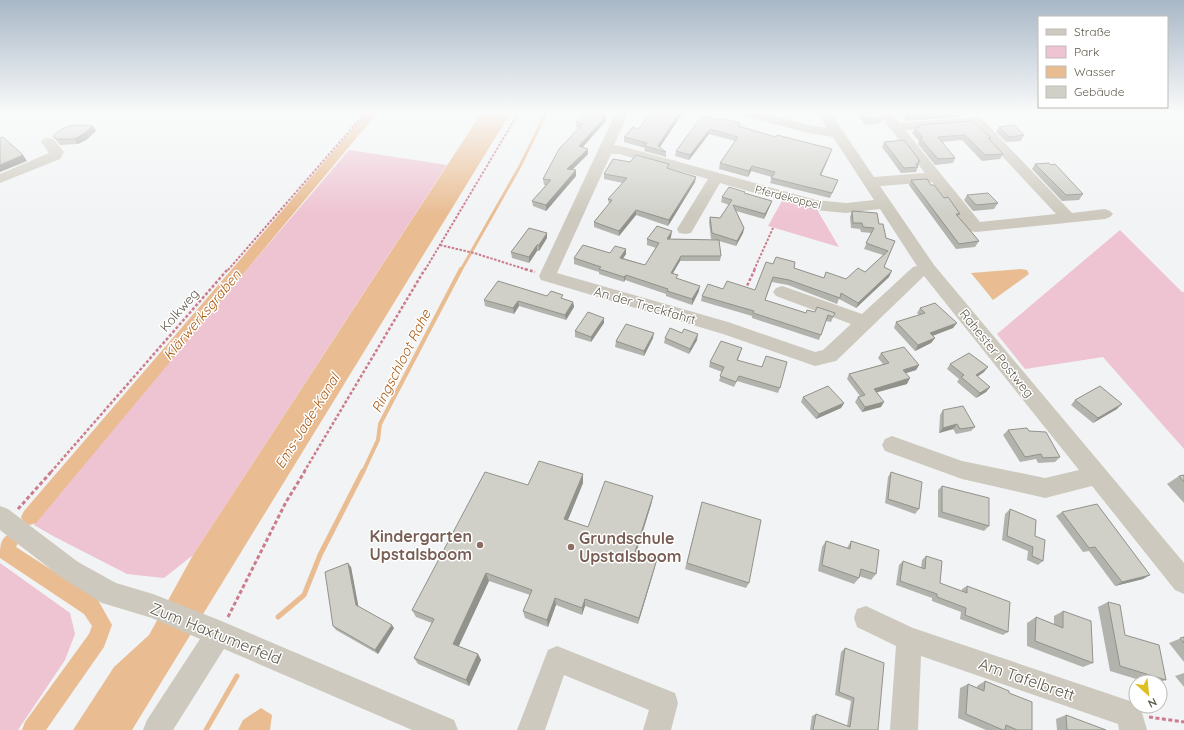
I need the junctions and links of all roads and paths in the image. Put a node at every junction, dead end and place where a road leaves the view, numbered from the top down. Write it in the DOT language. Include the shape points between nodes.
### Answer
graph roads {
  1 [pos="52,146"];
  2 [pos="336,146"];
  3 [pos="499,146"];
  4 [pos="606,146"];
  5 [pos="846,146"];
  6 [pos="911,146"];
  7 [pos="1000,146"];
  8 [pos="605,149"];
  9 [pos="935,177"];
  10 [pos="716,178"];
  11 [pos="0,179"];
  12 [pos="870,182"];
  13 [pos="885,204"];
  14 [pos="1105,214"];
  15 [pos="1068,218"];
  16 [pos="773,228"];
  17 [pos="685,229"];
  18 [pos="440,245"];
  19 [pos="928,269"];
  20 [pos="547,276"];
  21 [pos="782,292"];
  22 [pos="744,293"];
  23 [pos="865,322"];
  24 [pos="892,444"];
  25 [pos="1097,476"];
  26 [pos="3,519"];
  27 [pos="1184,582"];
  28 [pos="866,618"];
  29 [pos="219,633"];
  30 [pos="909,639"];
  31 [pos="1132,722"];
  32 [pos="1184,722"];
  33 [pos="157,730"];
  34 [pos="444,730"];
  35 [pos="531,730"];
  36 [pos="657,730"];
  37 [pos="904,730"];
  1 -- 11 [label="street" via="57,152 55,156"];
  2 -- 26 [label="path, Kolkweg"];
  3 -- 18 [label="path"];
  4 -- 8 [label="street"];
  5 -- 12 [label="street, Rahester Postweg"];
  6 -- 9 [label="street"];
  7 -- 15 [label="street"];
  8 -- 10 [label="street, Pferdekoppel" via="620,150"];
  8 -- 20 [label="street"];
  9 -- 12 [label="street"];
  9 -- 15 [label="street" via="976,227"];
  10 -- 13 [label="street, Pferdekoppel" via="815,205 846,208"];
  10 -- 17 [label="street"];
  12 -- 13 [label="street, Rahester Postweg"];
  13 -- 19 [label="street, Rahester Postweg"];
  14 -- 15 [label="street"];
  16 -- 22 [label="path"];
  18 -- 20 [label="path" via="465,250"];
  18 -- 29 [label="path" via="286,502"];
  19 -- 23 [label="street, An der Treckfahrt" via="919,271"];
  19 -- 25 [label="street, Rahester Postweg"];
  20 -- 23 [label="street, An der Treckfahrt" via="728,329 815,359 829,356"];
  21 -- 23 [label="street"];
  24 -- 25 [label="street" via="962,470 1045,488"];
  25 -- 27 [label="street, Rahester Postweg"];
  26 -- 29 [label="street, Zum Haxtumerfeld" via="70,570 111,594 153,606"];
  28 -- 30 [label="street, Am Tafelbrett"];
  29 -- 33 [label="street"];
  29 -- 34 [label="street, Zum Haxtumerfeld"];
  30 -- 31 [label="street, Am Tafelbrett"];
  30 -- 37 [label="street"];
  31 -- 32 [label="path"];
  35 -- 36 [label="street" via="557,659 664,703"];
}
